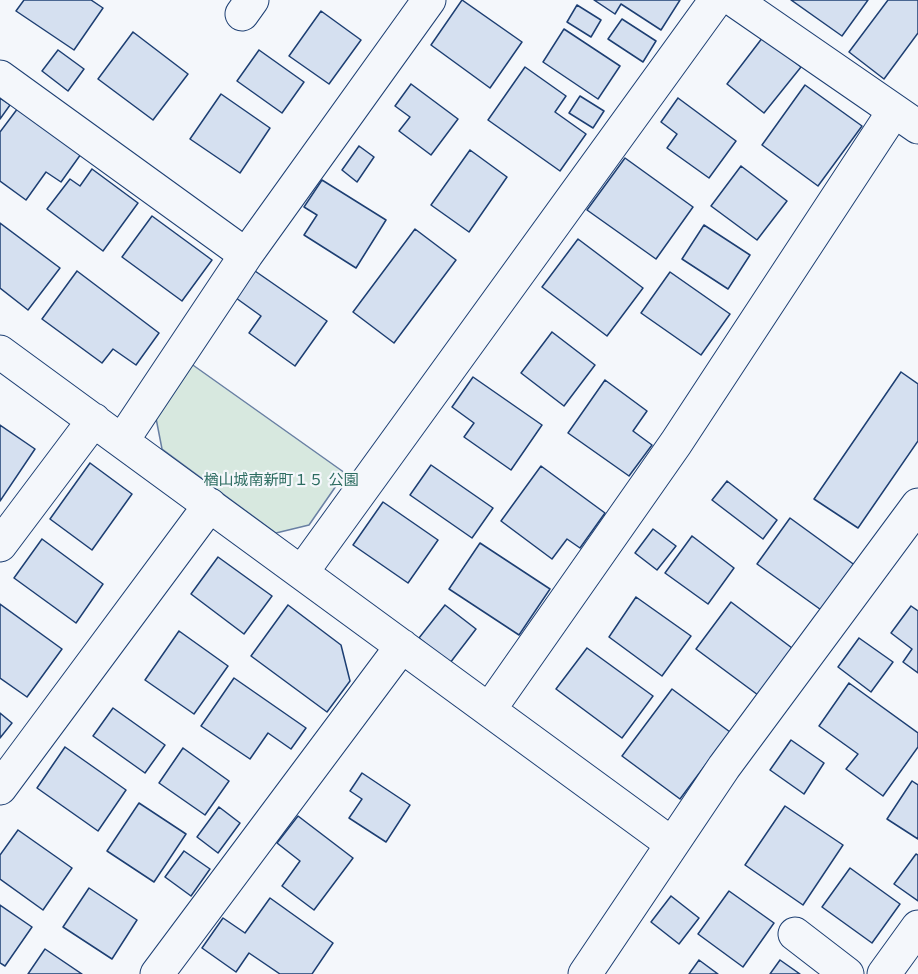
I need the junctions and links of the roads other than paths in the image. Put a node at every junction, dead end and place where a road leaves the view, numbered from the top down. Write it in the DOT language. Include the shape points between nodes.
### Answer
graph roads {
  1 [pos="429,0"];
  2 [pos="716,0"];
  3 [pos="734,0"];
  4 [pos="0,77"];
  5 [pos="910,119"];
  6 [pos="246,255"];
  7 [pos="0,352"];
  8 [pos="94,420"];
  9 [pos="122,441"];
  10 [pos="210,505"];
  11 [pos="918,505"];
  12 [pos="0,545"];
  13 [pos="302,572"];
  14 [pos="402,646"];
  15 [pos="489,710"];
  16 [pos="0,788"];
  17 [pos="672,844"];
  18 [pos="918,927"];
  19 [pos="795,934"];
  20 [pos="157,974"];
  21 [pos="585,974"];
  22 [pos="847,974"];
  23 [pos="884,974"];
  1 -- 6 [label="street"];
  2 -- 13 [label="street"];
  3 -- 5 [label="street"];
  4 -- 6 [label="street"];
  5 -- 15 [label="street"];
  6 -- 9 [label="street"];
  7 -- 8 [label="street"];
  8 -- 9 [label="street"];
  8 -- 12 [label="street"];
  9 -- 10 [label="street"];
  10 -- 13 [label="street"];
  10 -- 16 [label="street"];
  11 -- 17 [label="street" via="724,767"];
  13 -- 14 [label="street"];
  14 -- 15 [label="street"];
  14 -- 20 [label="street"];
  15 -- 17 [label="street"];
  17 -- 21 [label="street"];
  18 -- 23 [label="street"];
  19 -- 22 [label="street"];
}
